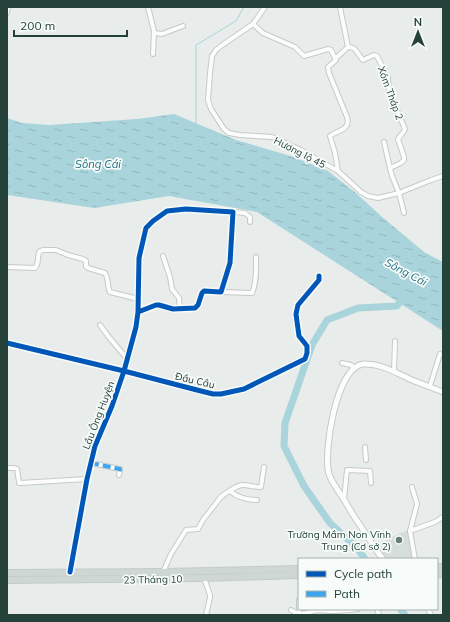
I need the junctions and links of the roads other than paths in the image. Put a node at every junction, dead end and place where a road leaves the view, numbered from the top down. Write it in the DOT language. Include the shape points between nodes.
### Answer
graph roads {
  1 [pos="8,7"];
  2 [pos="148,7"];
  3 [pos="265,7"];
  4 [pos="340,7"];
  5 [pos="7,13"];
  6 [pos="253,24"];
  7 [pos="183,26"];
  8 [pos="154,33"];
  9 [pos="348,47"];
  10 [pos="153,54"];
  11 [pos="336,58"];
  12 [pos="384,142"];
  13 [pos="390,168"];
  14 [pos="338,171"];
  15 [pos="443,177"];
  16 [pos="400,193"];
  17 [pos="233,212"];
  18 [pos="404,213"];
  19 [pos="250,222"];
  20 [pos="163,256"];
  21 [pos="256,257"];
  22 [pos="7,267"];
  23 [pos="319,276"];
  24 [pos="221,292"];
  25 [pos="138,299"];
  26 [pos="180,309"];
  27 [pos="138,312"];
  28 [pos="100,325"];
  29 [pos="395,341"];
  30 [pos="7,343"];
  31 [pos="440,354"];
  32 [pos="128,360"];
  33 [pos="342,363"];
  34 [pos="354,368"];
  35 [pos="124,371"];
  36 [pos="394,371"];
  37 [pos="430,386"];
  38 [pos="443,392"];
  39 [pos="365,447"];
  40 [pos="366,460"];
  41 [pos="90,463"];
  42 [pos="264,467"];
  43 [pos="7,468"];
  44 [pos="119,475"];
  45 [pos="87,479"];
  46 [pos="371,483"];
  47 [pos="412,487"];
  48 [pos="230,491"];
  49 [pos="344,499"];
  50 [pos="257,500"];
  51 [pos="443,517"];
  52 [pos="410,532"];
  53 [pos="382,558"];
  54 [pos="415,558"];
  55 [pos="298,569"];
  56 [pos="204,571"];
  57 [pos="70,572"];
  58 [pos="163,572"];
  59 [pos="7,573"];
  60 [pos="298,575"];
  61 [pos="204,578"];
  62 [pos="7,580"];
  63 [pos="291,610"];
  64 [pos="318,610"];
  65 [pos="318,610"];
  66 [pos="345,610"];
  67 [pos="297,614"];
  68 [pos="206,615"];
  1 -- 5 [label="street"];
  2 -- 8 [label="street"];
  3 -- 6 [label="street, Hương lộ 45"];
  4 -- 9 [label="street"];
  6 -- 11 [label="street" via="263,33 295,46 304,55 330,49"];
  6 -- 14 [label="street, Hương lộ 45" via="220,46 212,56 208,100 211,109 229,133 272,137"];
  7 -- 8 [label="street" via="162,34"];
  8 -- 10 [label="street"];
  9 -- 11 [label="street"];
  9 -- 13 [label="street, Xóm Tháp 2" via="354,48 362,60 377,56 388,78 390,92 405,130 398,139 404,160"];
  11 -- 14 [label="street" via="328,67 328,71 348,122 347,127 330,136"];
  12 -- 13 [label="street"];
  13 -- 16 [label="street"];
  14 -- 16 [label="street, Hương lộ 45" via="368,196 378,198"];
  15 -- 16 [label="street, Hương lộ 45"];
  16 -- 18 [label="street"];
  17 -- 19 [label="street, Lầu Ông Huyện" via="246,214"];
  17 -- 24 [label="street" via="230,263"];
  17 -- 25 [label="street, Lầu Ông Huyện" via="174,210 165,212 153,221 146,230 139,258"];
  20 -- 26 [label="street" via="172,289 179,298"];
  21 -- 24 [label="street" via="253,292"];
  22 -- 25 [label="street" via="35,268 40,251 56,250 84,259 88,268 105,273 110,292"];
  23 -- 35 [label="street, Đầu Cầu" via="319,280 298,305 296,314 300,339 307,346 306,357 280,372 244,389 221,394"];
  24 -- 26 [label="street" via="204,291 197,306"];
  25 -- 27 [label="street, Lầu Ông Huyện"];
  26 -- 27 [label="street" via="156,305"];
  27 -- 32 [label="street, Lầu Ông Huyện"];
  28 -- 32 [label="street"];
  29 -- 36 [label="street"];
  30 -- 35 [label="street, Đầu Cầu"];
  31 -- 37 [label="street"];
  32 -- 35 [label="street, Lầu Ông Huyện"];
  33 -- 34 [label="street"];
  34 -- 36 [label="street" via="368,364"];
  34 -- 49 [label="street" via="342,386 331,422 329,443 329,473"];
  35 -- 41 [label="street, Lầu Ông Huyện"];
  36 -- 37 [label="street"];
  37 -- 38 [label="street"];
  39 -- 40 [label="street"];
  41 -- 44 [label="street" via="120,469"];
  41 -- 45 [label="street, Lầu Ông Huyện"];
  42 -- 48 [label="street" via="261,487 241,485"];
  43 -- 45 [label="street" via="17,469 19,483"];
  45 -- 57 [label="street, Lầu Ông Huyện"];
  46 -- 49 [label="street" via="370,471 348,470"];
  47 -- 52 [label="street" via="416,504"];
  48 -- 50 [label="street" via="242,498"];
  48 -- 58 [label="street" via="220,498 198,529 185,531"];
  49 -- 53 [label="street"];
  51 -- 52 [label="street"];
  52 -- 54 [label="street"];
  55 -- 56 [label="main road, 23 Tháng 10"];
  56 -- 58 [label="main road, 23 Tháng 10"];
  56 -- 61 [label="main road"];
  57 -- 58 [label="main road, 23 Tháng 10"];
  57 -- 59 [label="main road, 23 Tháng 10"];
  60 -- 61 [label="main road, 23 Tháng 10"];
  61 -- 62 [label="main road, 23 Tháng 10"];
  61 -- 68 [label="street" via="210,598"];
  63 -- 67 [label="street"];
  64 -- 67 [label="street"];
  65 -- 66 [label="street"];
}
